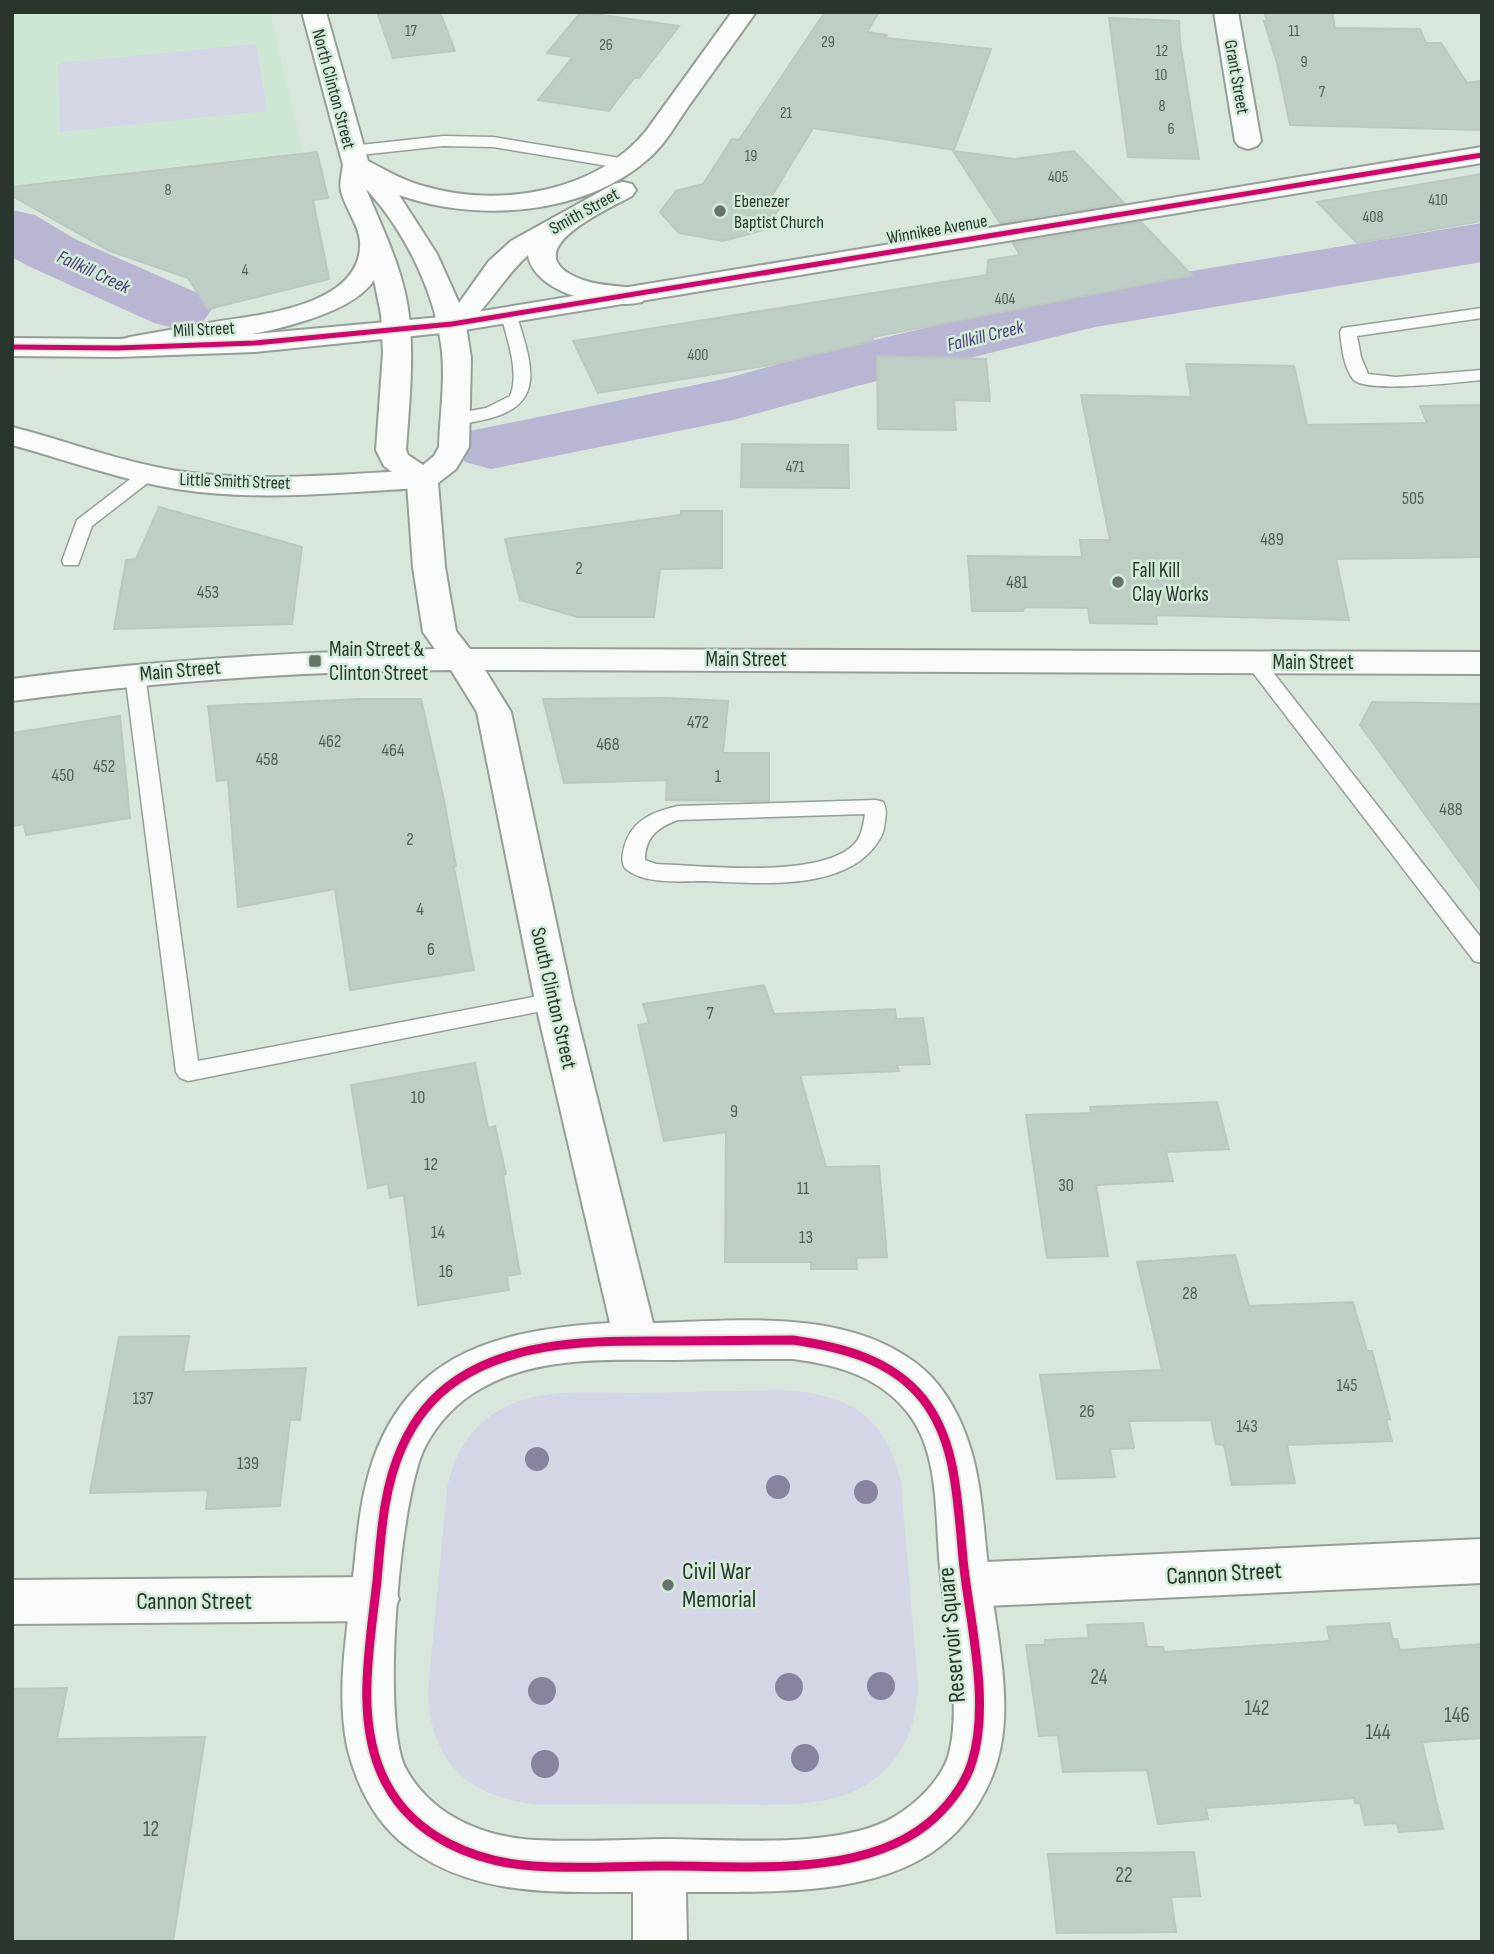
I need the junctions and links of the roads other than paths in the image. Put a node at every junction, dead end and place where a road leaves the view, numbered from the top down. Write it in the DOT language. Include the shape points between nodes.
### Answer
graph roads {
  1 [pos="314,12"];
  2 [pos="744,12"];
  3 [pos="1226,12"];
  4 [pos="1248,141"];
  5 [pos="648,144"];
  6 [pos="1482,155"];
  7 [pos="353,158"];
  8 [pos="626,164"];
  9 [pos="567,222"];
  10 [pos="374,239"];
  11 [pos="632,296"];
  12 [pos="1482,313"];
  13 [pos="509,316"];
  14 [pos="452,324"];
  15 [pos="396,330"];
  16 [pos="12,348"];
  17 [pos="117,348"];
  18 [pos="1482,375"];
  19 [pos="454,419"];
  20 [pos="12,436"];
  21 [pos="148,474"];
  22 [pos="422,479"];
  23 [pos="71,561"];
  24 [pos="460,660"];
  25 [pos="1254,661"];
  26 [pos="1482,663"];
  27 [pos="135,674"];
  28 [pos="12,690"];
  29 [pos="876,807"];
  30 [pos="1482,955"];
  31 [pos="554,1001"];
  32 [pos="636,1342"];
  33 [pos="1482,1561"];
  34 [pos="966,1585"];
  35 [pos="375,1599"];
  36 [pos="12,1602"];
  37 [pos="659,1867"];
  38 [pos="660,1942"];
  1 -- 7 [label="main road, North Clinton Street"];
  2 -- 5 [label="main road, Smith Street"];
  3 -- 4 [label="main road, Grant Street"];
  5 -- 8 [label="main road"];
  5 -- 9 [label="main road, Smith Street" via="645,165 628,187"];
  6 -- 11 [label="main road, Winnikee Avenue"];
  7 -- 8 [label="lane" via="443,141 493,142"];
  7 -- 8 [label="main road" via="388,182 425,195 495,202 574,189"];
  7 -- 10 [label="main road, North Clinton Street" via="353,189"];
  7 -- 14 [label="main road, North Clinton Street" via="393,204 441,293"];
  9 -- 11 [label="main road" via="542,247 540,255 550,274 585,291"];
  9 -- 14 [label="main road, Smith Street" via="510,257 474,304"];
  10 -- 15 [label="main road, North Clinton Street" via="391,291"];
  10 -- 17 [label="main road" via="372,259 359,282 318,309"];
  11 -- 13 [label="main road, Winnikee Avenue"];
  12 -- 18 [label="lane" via="1349,332 1361,378 1396,382"];
  13 -- 14 [label="main road, Winnikee Avenue"];
  13 -- 19 [label="lane" via="516,337 521,390 517,399 485,416"];
  14 -- 15 [label="main road, Winnikee Avenue"];
  14 -- 19 [label="main road, North Clinton Street"];
  15 -- 17 [label="main road, Mill Street" via="255,343"];
  15 -- 22 [label="main road, North Clinton Street" via="391,450 395,460"];
  16 -- 17 [label="main road, Mill Street"];
  19 -- 22 [label="main road, North Clinton Street" via="449,459"];
  20 -- 21 [label="main road, Little Smith Street"];
  21 -- 22 [label="main road, Little Smith Street" via="239,485"];
  21 -- 23 [label="lane" via="84,524"];
  22 -- 24 [label="main road" via="440,632"];
  24 -- 25 [label="main road, Main Street"];
  24 -- 27 [label="main road, Main Street" via="315,661"];
  24 -- 31 [label="main road, South Clinton Street" via="494,712"];
  25 -- 26 [label="main road, Main Street"];
  25 -- 30 [label="lane"];
  27 -- 28 [label="main road, Main Street"];
  27 -- 31 [label="lane" via="188,1072"];
  29 -- 29 [label="lane" via="873,833 857,854 813,872 776,876 654,872 634,864 632,848 642,830 670,814"];
  31 -- 32 [label="main road, South Clinton Street"];
  32 -- 34 [label="main road, Reservoir Square" via="793,1340 833,1345 870,1357 901,1378 927,1403 943,1433 953,1472"];
  32 -- 35 [label="main road, Reservoir Square" via="551,1347 503,1357 437,1395 412,1425 396,1460"];
  33 -- 34 [label="main road, Cannon Street"];
  34 -- 37 [label="main road, Reservoir Square" via="977,1685 973,1760 953,1798 927,1825 889,1848 847,1860"];
  35 -- 36 [label="main road, Cannon Street"];
  35 -- 37 [label="main road, Reservoir Square" via="370,1731 377,1765 394,1797 419,1825 449,1845 490,1860 533,1866"];
  37 -- 38 [label="main road"];
}
